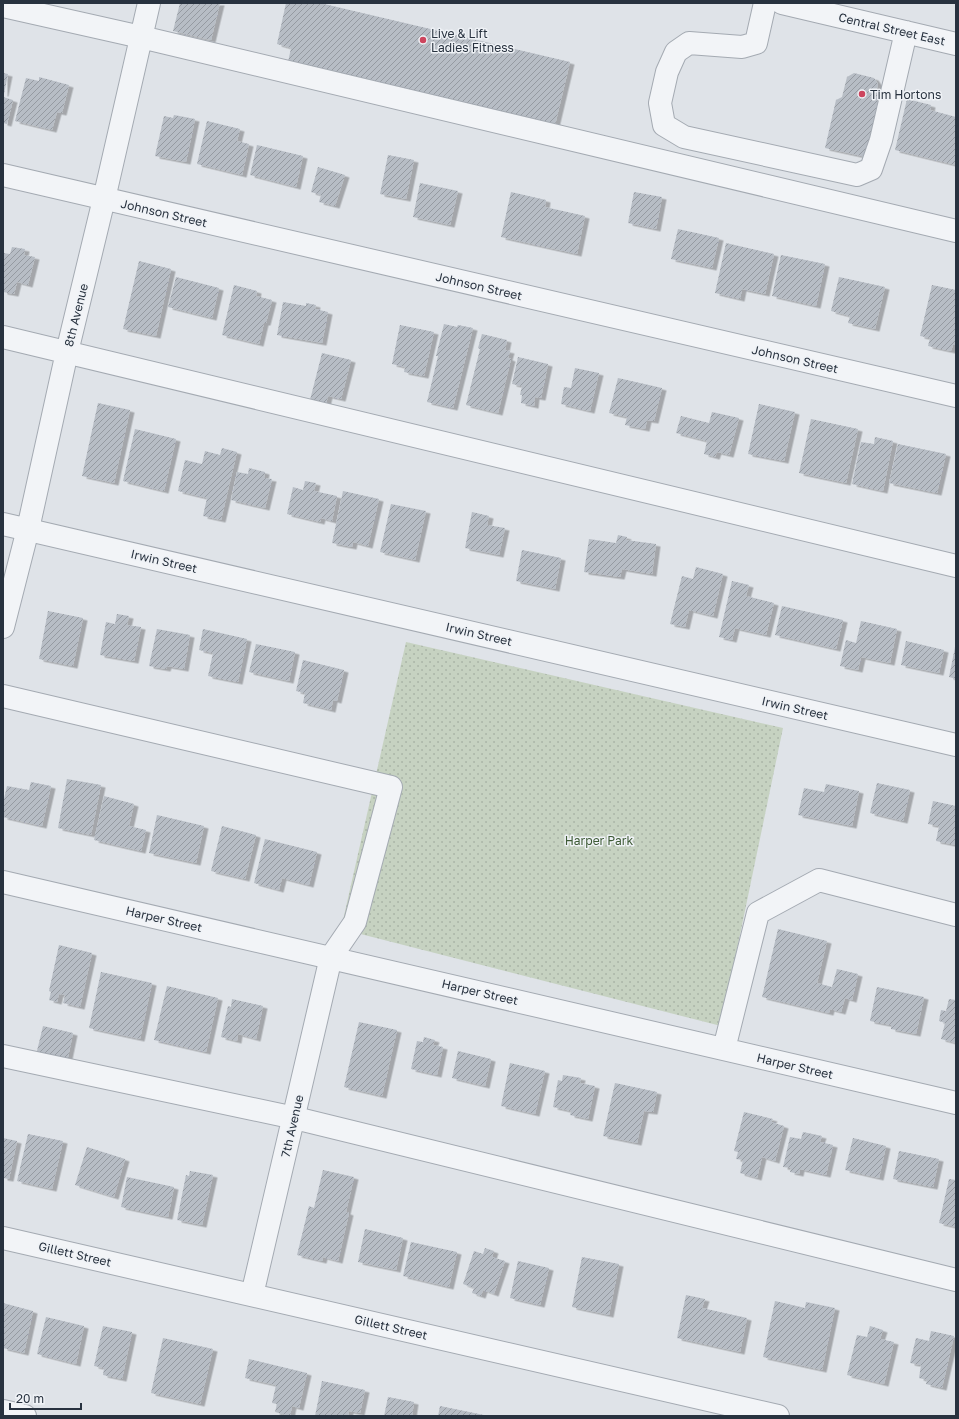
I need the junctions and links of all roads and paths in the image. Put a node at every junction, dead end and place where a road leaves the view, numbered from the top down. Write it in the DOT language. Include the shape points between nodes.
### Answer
graph roads {
  1 [pos="149,3"];
  2 [pos="765,3"];
  3 [pos="782,3"];
  4 [pos="3,6"];
  5 [pos="906,32"];
  6 [pos="142,37"];
  7 [pos="956,44"];
  8 [pos="3,176"];
  9 [pos="104,199"];
  10 [pos="956,231"];
  11 [pos="3,337"];
  12 [pos="67,352"];
  13 [pos="956,396"];
  14 [pos="3,524"];
  15 [pos="28,530"];
  16 [pos="956,566"];
  17 [pos="3,627"];
  18 [pos="3,696"];
  19 [pos="956,745"];
  20 [pos="3,882"];
  21 [pos="956,915"];
  22 [pos="331,958"];
  23 [pos="724,1049"];
  24 [pos="3,1056"];
  25 [pos="956,1103"];
  26 [pos="295,1118"];
  27 [pos="3,1238"];
  28 [pos="956,1280"];
  29 [pos="252,1295"];
  30 [pos="3,1411"];
  31 [pos="25,1416"];
  32 [pos="778,1416"];
  1 -- 6 [label="street, 8th Avenue"];
  2 -- 5 [label="street" via="756,43 742,47 689,43 676,52 667,72 660,103 664,126 684,137 857,175 872,169 891,102"];
  3 -- 5 [label="street, Central Street East"];
  4 -- 6 [label="street"];
  5 -- 7 [label="street, Central Street East"];
  6 -- 9 [label="street, 8th Avenue"];
  6 -- 10 [label="street"];
  8 -- 9 [label="street, Johnson Street"];
  9 -- 12 [label="street, 8th Avenue"];
  9 -- 13 [label="street, Johnson Street"];
  11 -- 12 [label="street"];
  12 -- 15 [label="street, 8th Avenue"];
  12 -- 16 [label="street"];
  14 -- 15 [label="street, Irwin Street"];
  15 -- 17 [label="street, 8th Avenue"];
  15 -- 19 [label="street, Irwin Street"];
  18 -- 22 [label="street" via="391,787 355,922"];
  20 -- 22 [label="street, Harper Street"];
  21 -- 23 [label="street" via="819,880 758,913"];
  22 -- 23 [label="street, Harper Street"];
  22 -- 26 [label="street, 7th Avenue"];
  23 -- 25 [label="street, Harper Street"];
  24 -- 26 [label="street"];
  26 -- 28 [label="street"];
  26 -- 29 [label="street, 7th Avenue"];
  27 -- 29 [label="street, Gillett Street"];
  29 -- 32 [label="street, Gillett Street"];
  30 -- 31 [label="street"];
}
